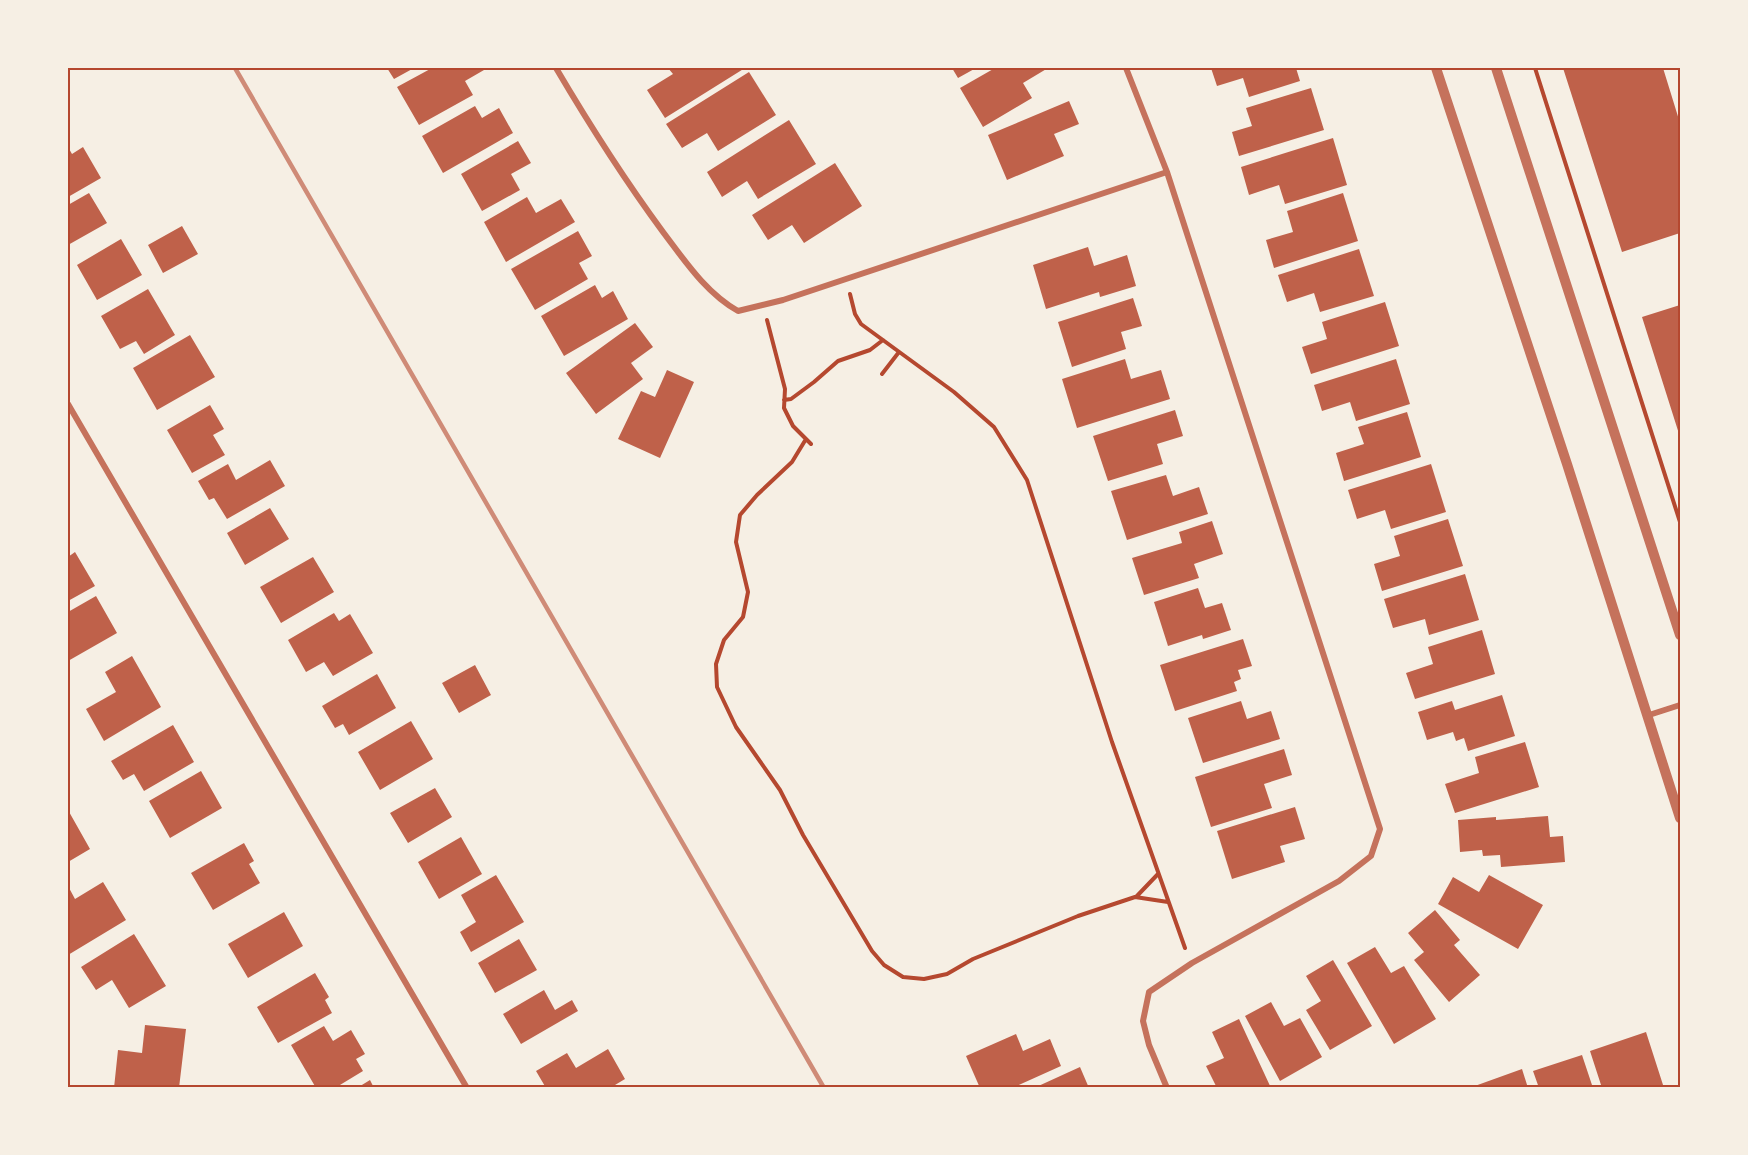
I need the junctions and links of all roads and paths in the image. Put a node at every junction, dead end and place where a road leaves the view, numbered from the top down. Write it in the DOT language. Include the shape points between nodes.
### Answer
graph roads {
  1 [pos="556,68"];
  2 [pos="1126,68"];
  3 [pos="1436,68"];
  4 [pos="1496,68"];
  5 [pos="1535,68"];
  6 [pos="1167,172"];
  7 [pos="846,279"];
  8 [pos="762,305"];
  9 [pos="883,340"];
  10 [pos="899,352"];
  11 [pos="882,374"];
  12 [pos="784,400"];
  13 [pos="68,404"];
  14 [pos="806,439"];
  15 [pos="811,444"];
  16 [pos="1680,522"];
  17 [pos="1680,635"];
  18 [pos="1680,705"];
  19 [pos="1649,715"];
  20 [pos="1680,818"];
  21 [pos="1158,874"];
  22 [pos="1135,897"];
  23 [pos="1168,902"];
  24 [pos="1192,963"];
  25 [pos="467,1088"];
  26 [pos="1167,1088"];
  1 -- 8 [label="street" via="631,188 691,269 723,303 738,311"];
  2 -- 6 [label="street"];
  3 -- 19 [label="street"];
  4 -- 17 [label="street"];
  5 -- 16 [label="path"];
  6 -- 7 [label="street"];
  6 -- 24 [label="street" via="1380,829 1371,856 1339,881"];
  7 -- 8 [label="street"];
  7 -- 9 [label="path" via="858,320"];
  8 -- 12 [label="path" via="785,389"];
  9 -- 10 [label="path"];
  9 -- 12 [label="path" via="870,350 838,361 791,399"];
  10 -- 11 [label="path"];
  10 -- 21 [label="path" via="994,427 1027,480"];
  12 -- 14 [label="path" via="793,426"];
  13 -- 25 [label="street"];
  14 -- 15 [label="path"];
  14 -- 22 [label="path" via="792,462 740,515 736,542 748,592 743,617 724,640 716,664 717,687 736,727 780,790 872,951 884,965 903,977 924,979 946,974 1078,916"];
  18 -- 19 [label="street"];
  19 -- 20 [label="street"];
  21 -- 22 [label="path"];
  21 -- 23 [label="path"];
  22 -- 23 [label="path"];
  23 -- 24 [label="path"];
  24 -- 26 [label="street" via="1149,992 1143,1021"];
}
